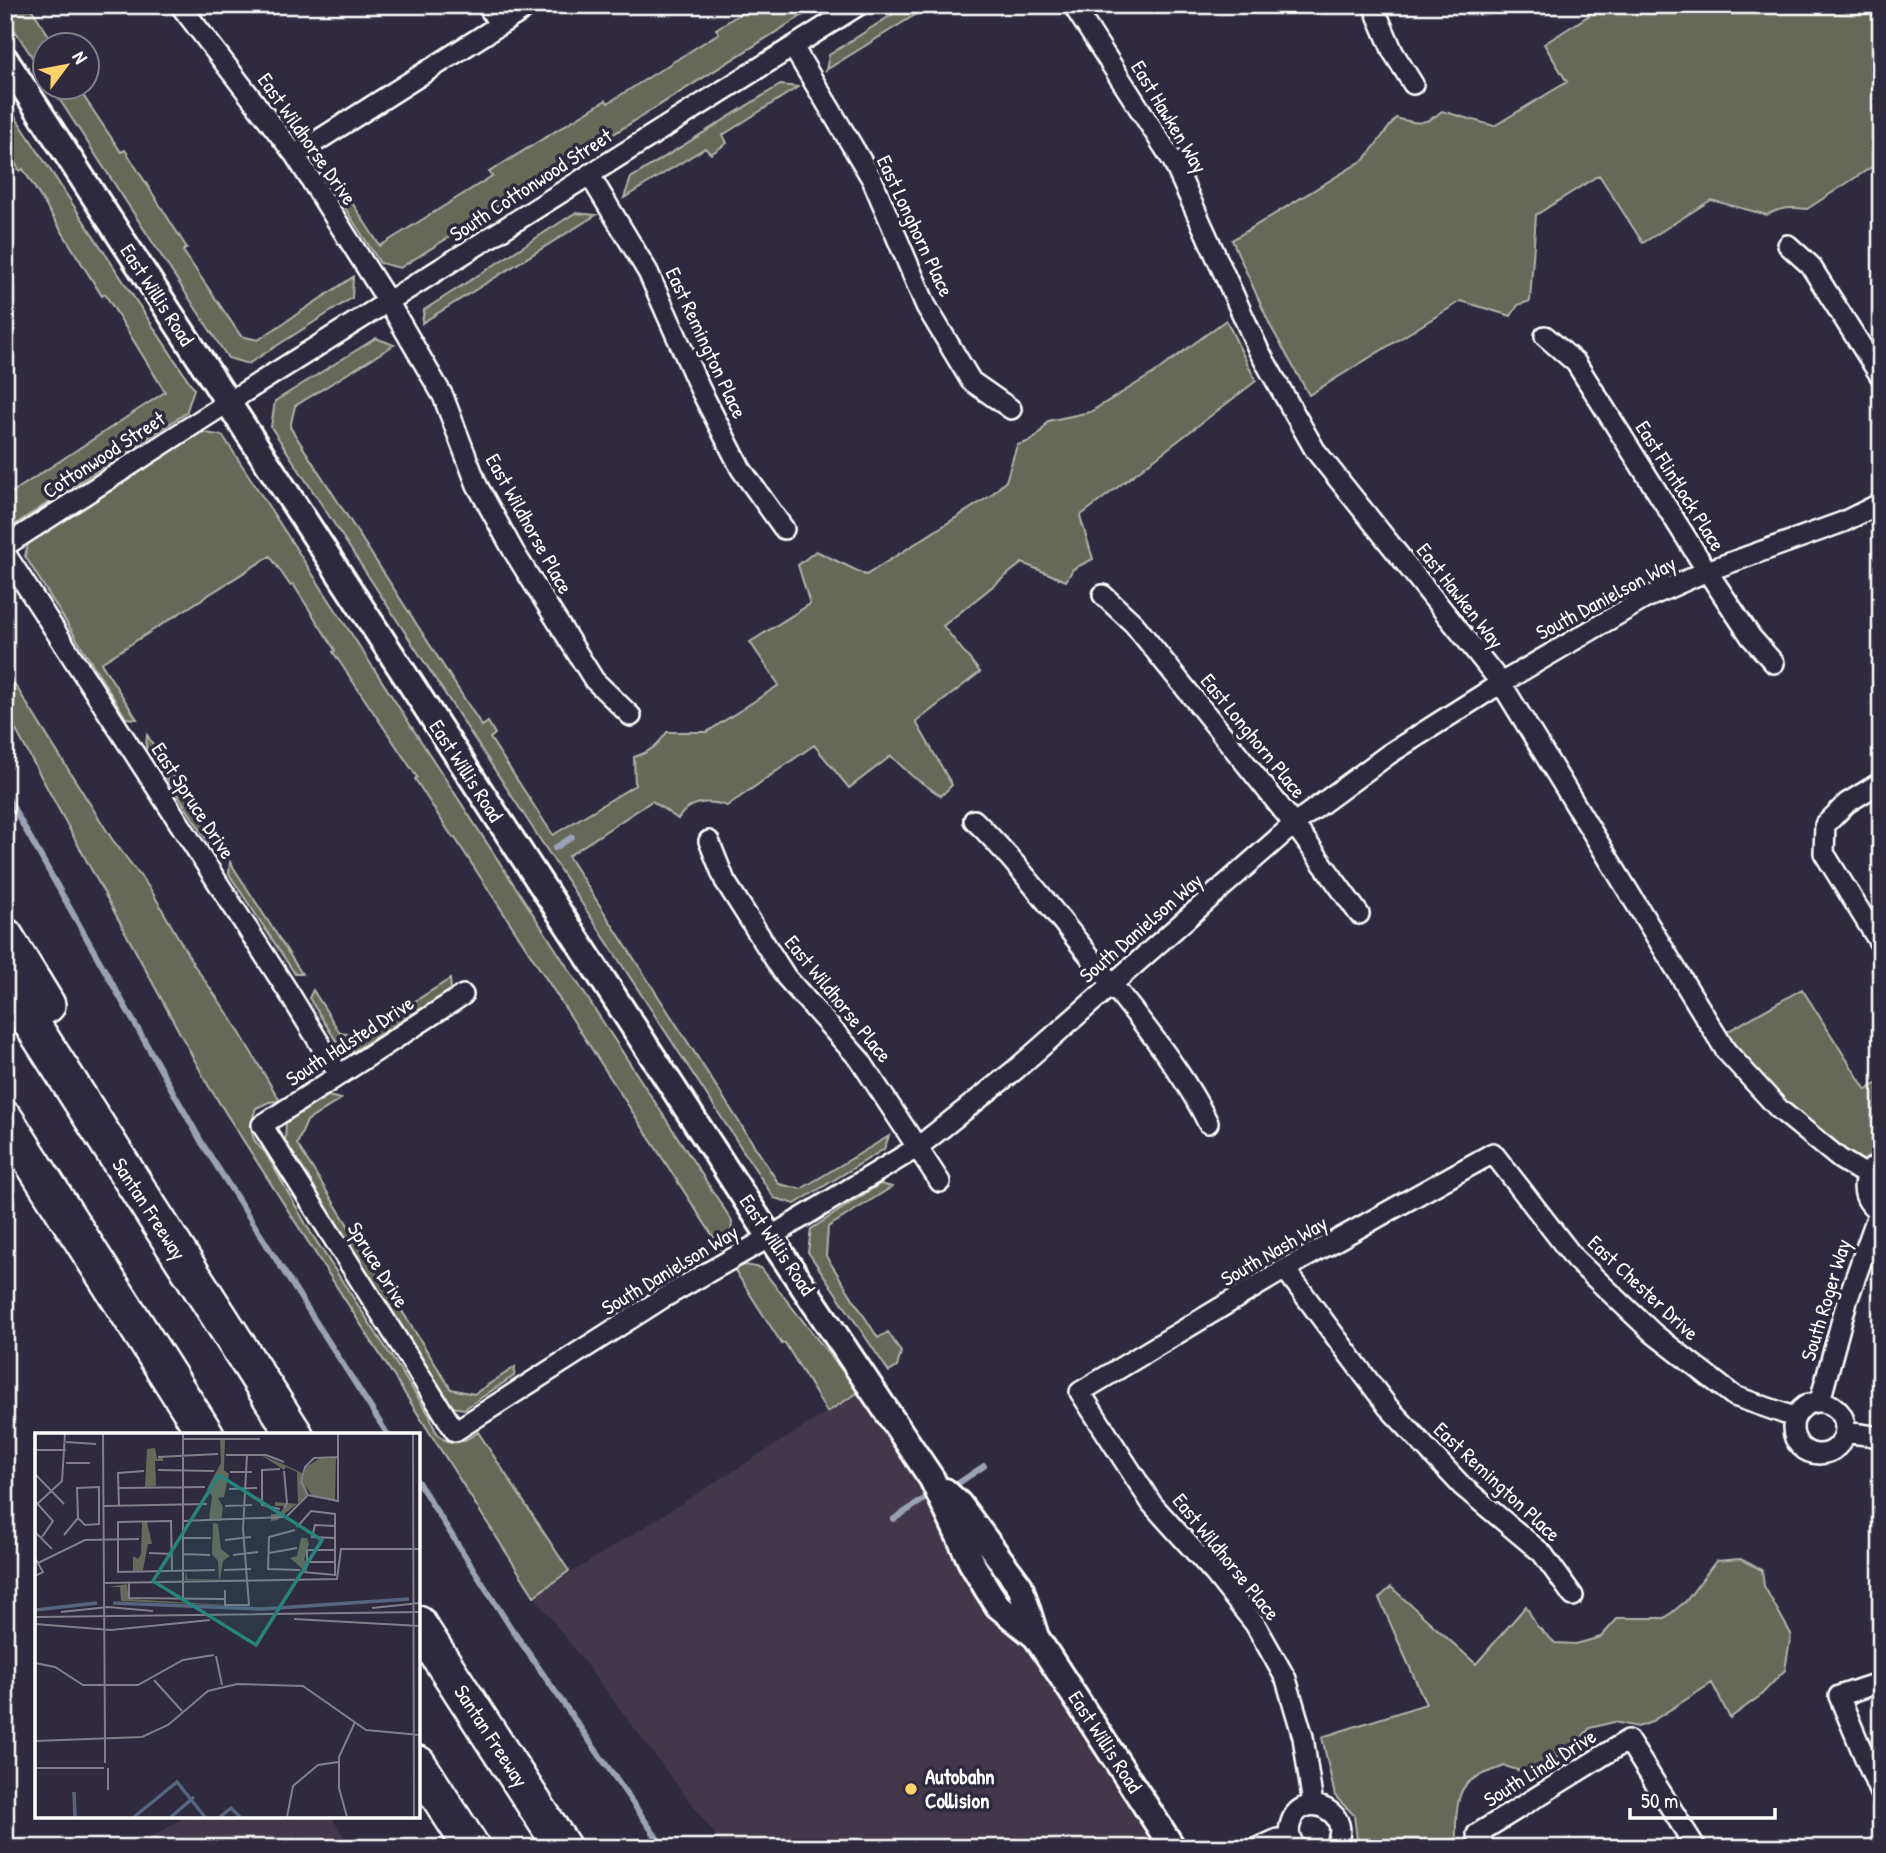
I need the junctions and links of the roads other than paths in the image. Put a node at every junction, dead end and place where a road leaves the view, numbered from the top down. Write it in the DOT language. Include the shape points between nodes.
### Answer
graph roads {
  1 [pos="180,5"];
  2 [pos="488,5"];
  3 [pos="531,5"];
  4 [pos="859,5"];
  5 [pos="1073,5"];
  6 [pos="1373,5"];
  7 [pos="500,25"];
  8 [pos="793,47"];
  9 [pos="5,59"];
  10 [pos="1413,84"];
  11 [pos="295,155"];
  12 [pos="589,174"];
  13 [pos="1788,246"];
  14 [pos="389,303"];
  15 [pos="1545,336"];
  16 [pos="1881,377"];
  17 [pos="227,403"];
  18 [pos="1011,410"];
  19 [pos="1881,503"];
  20 [pos="783,529"];
  21 [pos="5,546"];
  22 [pos="5,553"];
  23 [pos="1707,571"];
  24 [pos="1103,595"];
  25 [pos="1774,663"];
  26 [pos="1501,683"];
  27 [pos="631,716"];
  28 [pos="1881,782"];
  29 [pos="974,820"];
  30 [pos="1294,824"];
  31 [pos="709,841"];
  32 [pos="1359,914"];
  33 [pos="5,936"];
  34 [pos="1881,945"];
  35 [pos="5,982"];
  36 [pos="1112,984"];
  37 [pos="463,995"];
  38 [pos="339,1075"];
  39 [pos="5,1119"];
  40 [pos="1208,1123"];
  41 [pos="262,1125"];
  42 [pos="918,1147"];
  43 [pos="1493,1153"];
  44 [pos="1873,1168"];
  45 [pos="940,1182"];
  46 [pos="148,1208"];
  47 [pos="1881,1213"];
  48 [pos="770,1237"];
  49 [pos="1285,1269"];
  50 [pos="1080,1392"];
  51 [pos="1820,1401"];
  52 [pos="1794,1417"];
  53 [pos="455,1431"];
  54 [pos="1845,1432"];
  55 [pos="205,1433"];
  56 [pos="294,1433"];
  57 [pos="1881,1437"];
  58 [pos="1573,1597"];
  59 [pos="420,1627"];
  60 [pos="1881,1682"];
  61 [pos="420,1767"];
  62 [pos="1881,1796"];
  63 [pos="1313,1805"];
  64 [pos="1481,1841"];
  65 [pos="1293,1843"];
  66 [pos="472,1848"];
  67 [pos="563,1848"];
  68 [pos="1173,1848"];
  69 [pos="1258,1848"];
  70 [pos="1333,1848"];
  71 [pos="1696,1848"];
  1 -- 11 [label="street, East Wildhorse Drive"];
  2 -- 7 [label="street"];
  3 -- 7 [label="street"];
  4 -- 8 [label="street, South Cottonwood Street"];
  5 -- 26 [label="street, East Hawken Way" via="1173,161 1259,351 1315,450"];
  6 -- 10 [label="street"];
  7 -- 11 [label="street"];
  8 -- 12 [label="street, South Cottonwood Street"];
  8 -- 18 [label="street, East Longhorn Place" via="872,179 926,306 971,380"];
  9 -- 17 [label="street, East Willis Road"];
  11 -- 14 [label="street, East Wildhorse Drive"];
  12 -- 14 [label="street, South Cottonwood Street"];
  12 -- 20 [label="street, East Remington Place" via="648,272 741,469"];
  13 -- 16 [label="street" via="1810,265"];
  14 -- 17 [label="street, South Cottonwood Street"];
  14 -- 27 [label="street, East Wildhorse Place" via="443,396 477,485 514,552 594,680"];
  15 -- 23 [label="street, East Flintlock Place" via="1576,363"];
  17 -- 21 [label="street, Cottonwood Street"];
  17 -- 48 [label="street, East Willis Road"];
  19 -- 23 [label="street, South Danielson Way" via="1843,522"];
  22 -- 38 [label="street, East Spruce Drive"];
  23 -- 25 [label="street, East Flintlock Place"];
  23 -- 26 [label="street, South Danielson Way" via="1646,598"];
  24 -- 30 [label="street, East Longhorn Place" via="1134,624"];
  26 -- 30 [label="street, South Danielson Way" via="1389,754"];
  26 -- 44 [label="street, East Hawken Way" via="1726,1051 1779,1110 1840,1159"];
  28 -- 34 [label="street" via="1847,803 1825,825 1824,853"];
  29 -- 36 [label="street" via="1002,847"];
  30 -- 32 [label="street, East Longhorn Place"];
  30 -- 36 [label="street, South Danielson Way"];
  31 -- 42 [label="street, East Wildhorse Place" via="725,881 786,977 860,1060"];
  33 -- 46 [label="highway" via="114,1114"];
  35 -- 46 [label="highway, Santan Freeway"];
  36 -- 40 [label="street" via="1195,1095"];
  36 -- 42 [label="street, South Danielson Way"];
  37 -- 38 [label="street, South Halsted Drive"];
  38 -- 41 [label="street, South Halsted Drive"];
  39 -- 55 [label="highway"];
  41 -- 53 [label="street, Spruce Drive"];
  42 -- 45 [label="street, East Wildhorse Place"];
  42 -- 48 [label="street, South Danielson Way"];
  43 -- 49 [label="street, South Nash Way"];
  43 -- 52 [label="street, East Chester Drive" via="1575,1259 1654,1334 1734,1396"];
  44 -- 47 [label="street" via="1863,1182 1865,1197"];
  46 -- 56 [label="highway, Santan Freeway"];
  47 -- 51 [label="street, South Roger Way" via="1847,1301"];
  48 -- 53 [label="street, South Danielson Way" via="663,1298"];
  48 -- 68 [label="street, East Willis Road" via="932,1479 959,1504 1020,1586 1036,1637"];
  49 -- 50 [label="street, South Nash Way"];
  49 -- 58 [label="street, East Remington Place" via="1388,1407 1462,1486 1542,1553"];
  50 -- 63 [label="street, East Wildhorse Place" via="1152,1504 1255,1624 1286,1679 1303,1737"];
  51 -- 52 [label="street" via="1804,1405"];
  51 -- 54 [label="street" via="1836,1408"];
  52 -- 54 [label="street" via="1793,1435 1811,1453 1829,1452"];
  54 -- 57 [label="street"];
  59 -- 67 [label="highway, Santan Freeway"];
  60 -- 62 [label="street" via="1839,1696"];
  61 -- 66 [label="highway"];
  63 -- 65 [label="street" via="1293,1816"];
  63 -- 70 [label="street" via="1328,1809 1338,1822 1339,1837"];
  64 -- 71 [label="street, South Lindl Drive" via="1628,1740"];
  65 -- 69 [label="street" via="1278,1839"];
}
